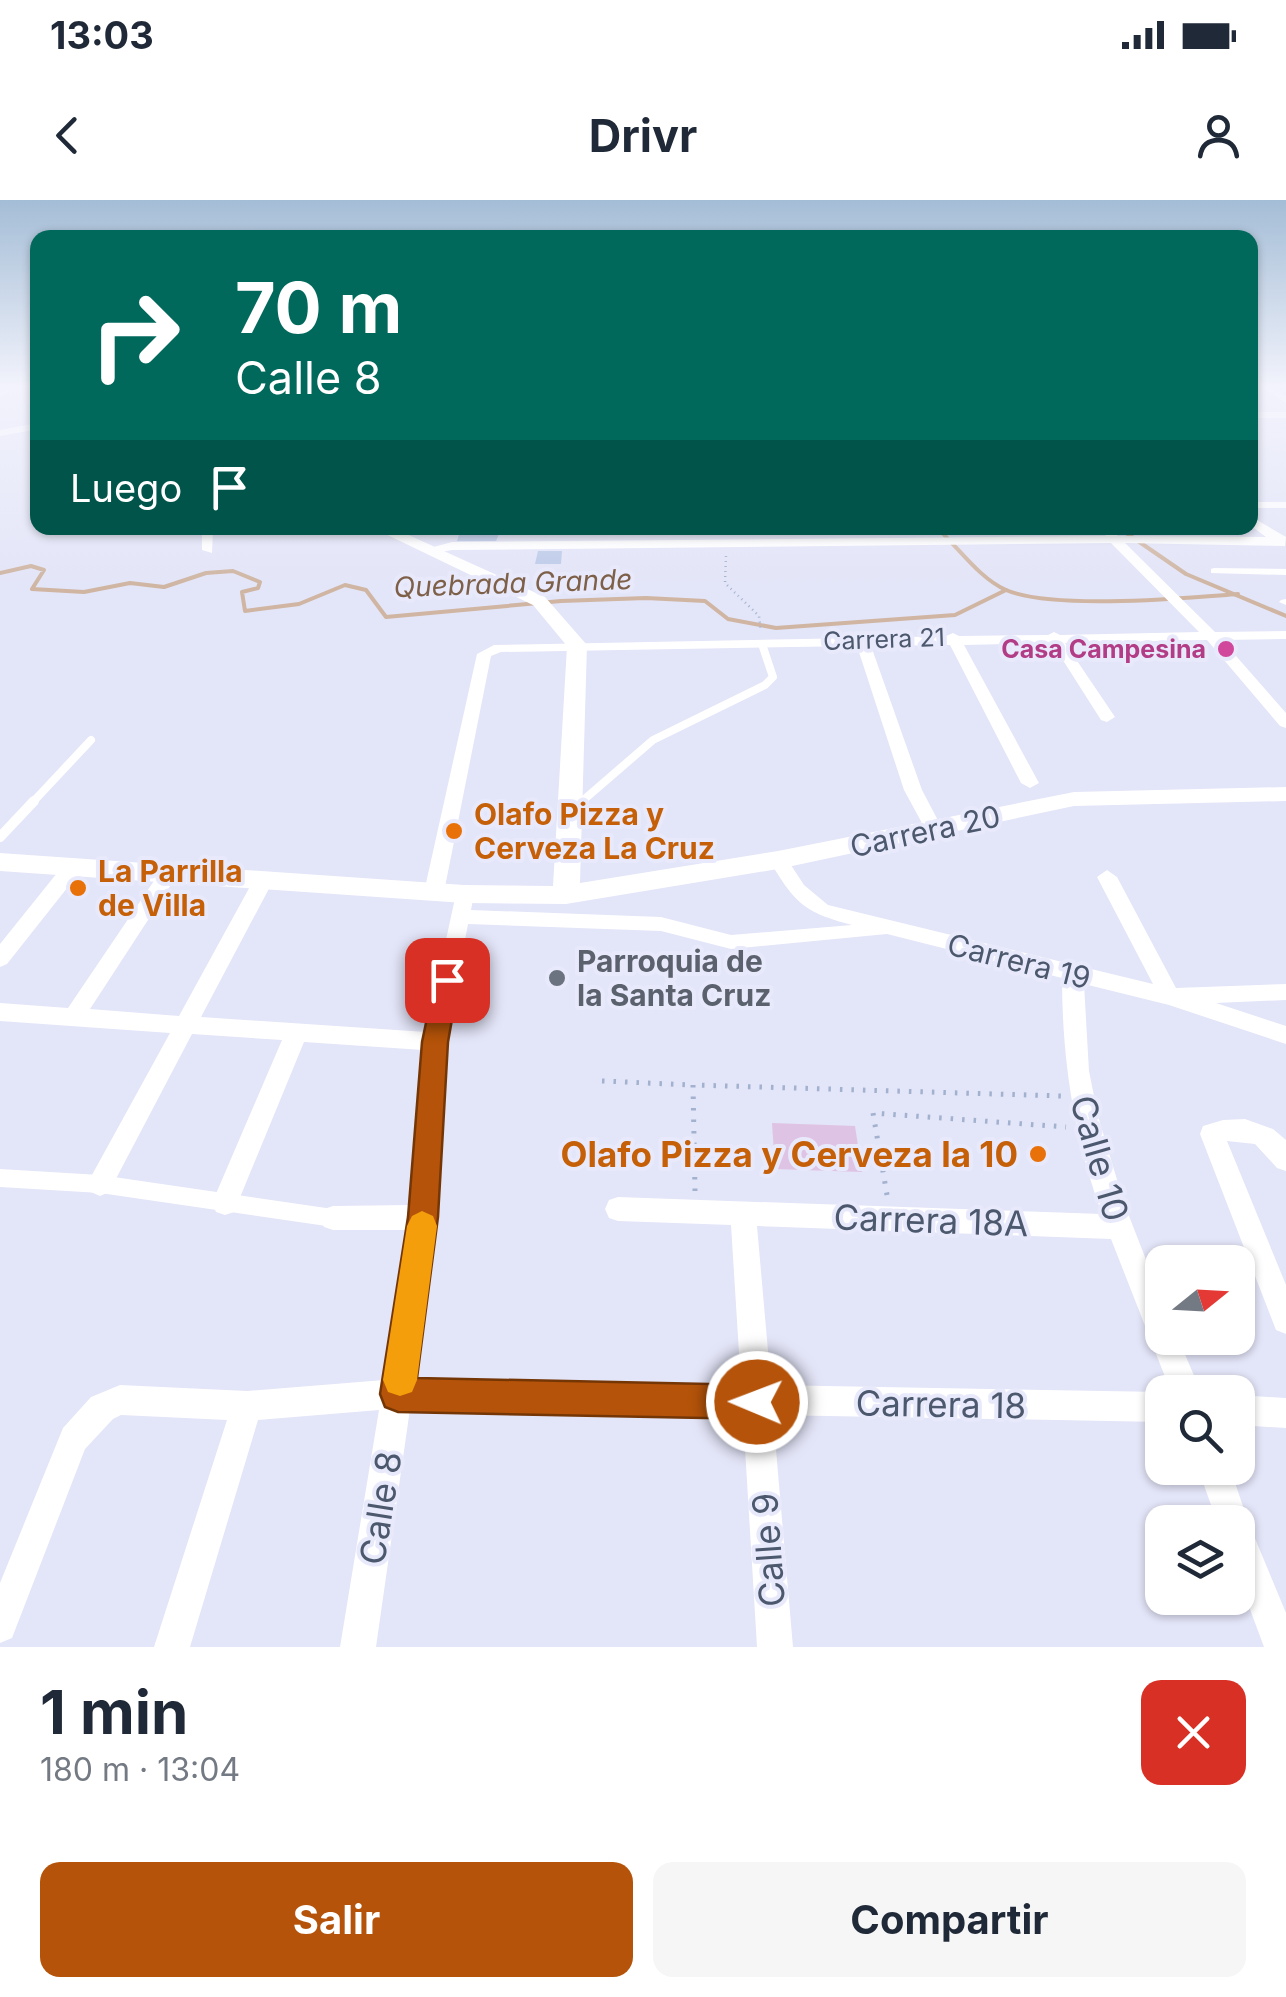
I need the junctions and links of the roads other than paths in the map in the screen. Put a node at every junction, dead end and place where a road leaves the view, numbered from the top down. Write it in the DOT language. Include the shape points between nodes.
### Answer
graph roads {
  1 [pos="1286,505"];
  2 [pos="1258,506"];
  3 [pos="1258,525"];
  4 [pos="207,535"];
  5 [pos="403,535"];
  6 [pos="453,535"];
  7 [pos="679,535"];
  8 [pos="860,535"];
  9 [pos="1110,535"];
  10 [pos="966,536"];
  11 [pos="1115,540"];
  12 [pos="864,543"];
  13 [pos="1284,543"];
  14 [pos="680,546"];
  15 [pos="443,548"];
  16 [pos="208,550"];
  17 [pos="1214,571"];
  18 [pos="1286,572"];
  19 [pos="1286,635"];
  20 [pos="1054,636"];
  21 [pos="1212,636"];
  22 [pos="762,637"];
  23 [pos="953,637"];
  24 [pos="862,639"];
  25 [pos="577,645"];
  26 [pos="1286,697"];
  27 [pos="1263,698"];
  28 [pos="1107,718"];
  29 [pos="1286,723"];
  30 [pos="91,740"];
  31 [pos="1030,783"];
  32 [pos="1286,794"];
  33 [pos="569,813"];
  34 [pos="934,830"];
  35 [pos="0,837"];
  36 [pos="778,860"];
  37 [pos="0,862"];
  38 [pos="72,868"];
  39 [pos="169,874"];
  40 [pos="1107,877"];
  41 [pos="263,881"];
  42 [pos="434,892"];
  43 [pos="566,895"];
  44 [pos="461,906"];
  45 [pos="891,928"];
  46 [pos="0,959"];
  47 [pos="1072,975"];
  48 [pos="1286,992"];
  49 [pos="1170,996"];
  50 [pos="0,1012"];
  51 [pos="74,1016"];
  52 [pos="185,1024"];
  53 [pos="298,1032"];
  54 [pos="1286,1035"];
  55 [pos="435,1042"];
  56 [pos="1286,1160"];
  57 [pos="0,1178"];
  58 [pos="100,1184"];
  59 [pos="224,1203"];
  60 [pos="618,1209"];
  61 [pos="743,1213"];
  62 [pos="423,1217"];
  63 [pos="333,1218"];
  64 [pos="1118,1226"];
  65 [pos="1145,1292"];
  66 [pos="1286,1320"];
  67 [pos="398,1394"];
  68 [pos="757,1402"];
  69 [pos="246,1406"];
  70 [pos="1145,1407"];
  71 [pos="1255,1411"];
  72 [pos="1286,1412"];
  73 [pos="1255,1579"];
  74 [pos="0,1626"];
  75 [pos="172,1647"];
  76 [pos="358,1647"];
  77 [pos="776,1647"];
  78 [pos="1282,1647"];
  1 -- 2 [label="street"];
  3 -- 13 [label="street"];
  4 -- 16 [label="street"];
  5 -- 15 [label="main road"];
  6 -- 15 [label="street"];
  7 -- 14 [label="street"];
  8 -- 12 [label="street"];
  9 -- 11 [label="street"];
  10 -- 11 [label="street"];
  10 -- 12 [label="street"];
  11 -- 13 [label="street"];
  11 -- 21 [label="street"];
  12 -- 14 [label="street"];
  14 -- 15 [label="street"];
  15 -- 25 [label="main road" via="542,604"];
  17 -- 18 [label="street"];
  19 -- 21 [label="street, Carrera 21"];
  20 -- 21 [label="street, Carrera 21"];
  20 -- 23 [label="street, Carrera 21"];
  20 -- 28 [label="street"];
  21 -- 27 [label="street"];
  22 -- 24 [label="street, Carrera 21"];
  22 -- 25 [label="street, Carrera 21"];
  22 -- 33 [label="lane" via="773,677 765,685 653,740"];
  23 -- 24 [label="street, Carrera 21"];
  23 -- 31 [label="street"];
  24 -- 34 [label="street" via="912,790"];
  25 -- 33 [label="main road"];
  25 -- 42 [label="street, Carrera 21" via="484,654"];
  26 -- 27 [label="street"];
  27 -- 29 [label="street"];
  30 -- 35 [label="lane"];
  32 -- 34 [label="main road, Carrera 20" via="1074,799"];
  33 -- 43 [label="main road"];
  34 -- 36 [label="main road, Carrera 20"];
  36 -- 43 [label="main road, Carrera 20"];
  36 -- 45 [label="street, Carrera 19" via="797,890 822,910"];
  37 -- 38 [label="main road, Carrera 20"];
  38 -- 39 [label="main road, Carrera 20"];
  38 -- 46 [label="street"];
  39 -- 41 [label="main road, Carrera 20"];
  39 -- 51 [label="street"];
  40 -- 49 [label="street"];
  41 -- 42 [label="main road, Carrera 20"];
  41 -- 52 [label="street"];
  42 -- 44 [label="main road, Carrera 20"];
  43 -- 44 [label="main road, Carrera 20"];
  44 -- 45 [label="street" via="661,924 731,942"];
  44 -- 55 [label="street, Calle 8"];
  45 -- 47 [label="street, Carrera 19"];
  47 -- 49 [label="street, Carrera 19"];
  47 -- 64 [label="street, Calle 10" via="1070,1033 1079,1096"];
  48 -- 49 [label="street, Carrera 19"];
  49 -- 54 [label="street"];
  50 -- 51 [label="street"];
  51 -- 52 [label="street"];
  52 -- 53 [label="street"];
  52 -- 58 [label="street"];
  53 -- 55 [label="street"];
  53 -- 59 [label="street"];
  55 -- 62 [label="street, Calle 8"];
  56 -- 66 [label="street" via="1262,1133 1212,1134"];
  57 -- 58 [label="street"];
  58 -- 59 [label="street"];
  59 -- 63 [label="street"];
  60 -- 61 [label="street, Carrera 18A"];
  61 -- 64 [label="street, Carrera 18A"];
  61 -- 68 [label="street, Calle 9"];
  62 -- 63 [label="street"];
  62 -- 67 [label="street, Calle 8"];
  64 -- 65 [label="street, Calle 10"];
  67 -- 68 [label="street, Carrera 18"];
  67 -- 69 [label="street, Carrera 18"];
  67 -- 76 [label="street, Calle 8"];
  68 -- 70 [label="street, Carrera 18"];
  68 -- 77 [label="street, Calle 9"];
  69 -- 74 [label="street, Carrera 18" via="120,1400 86,1422"];
  69 -- 75 [label="street"];
  71 -- 72 [label="street"];
  73 -- 78 [label="street"];
}
